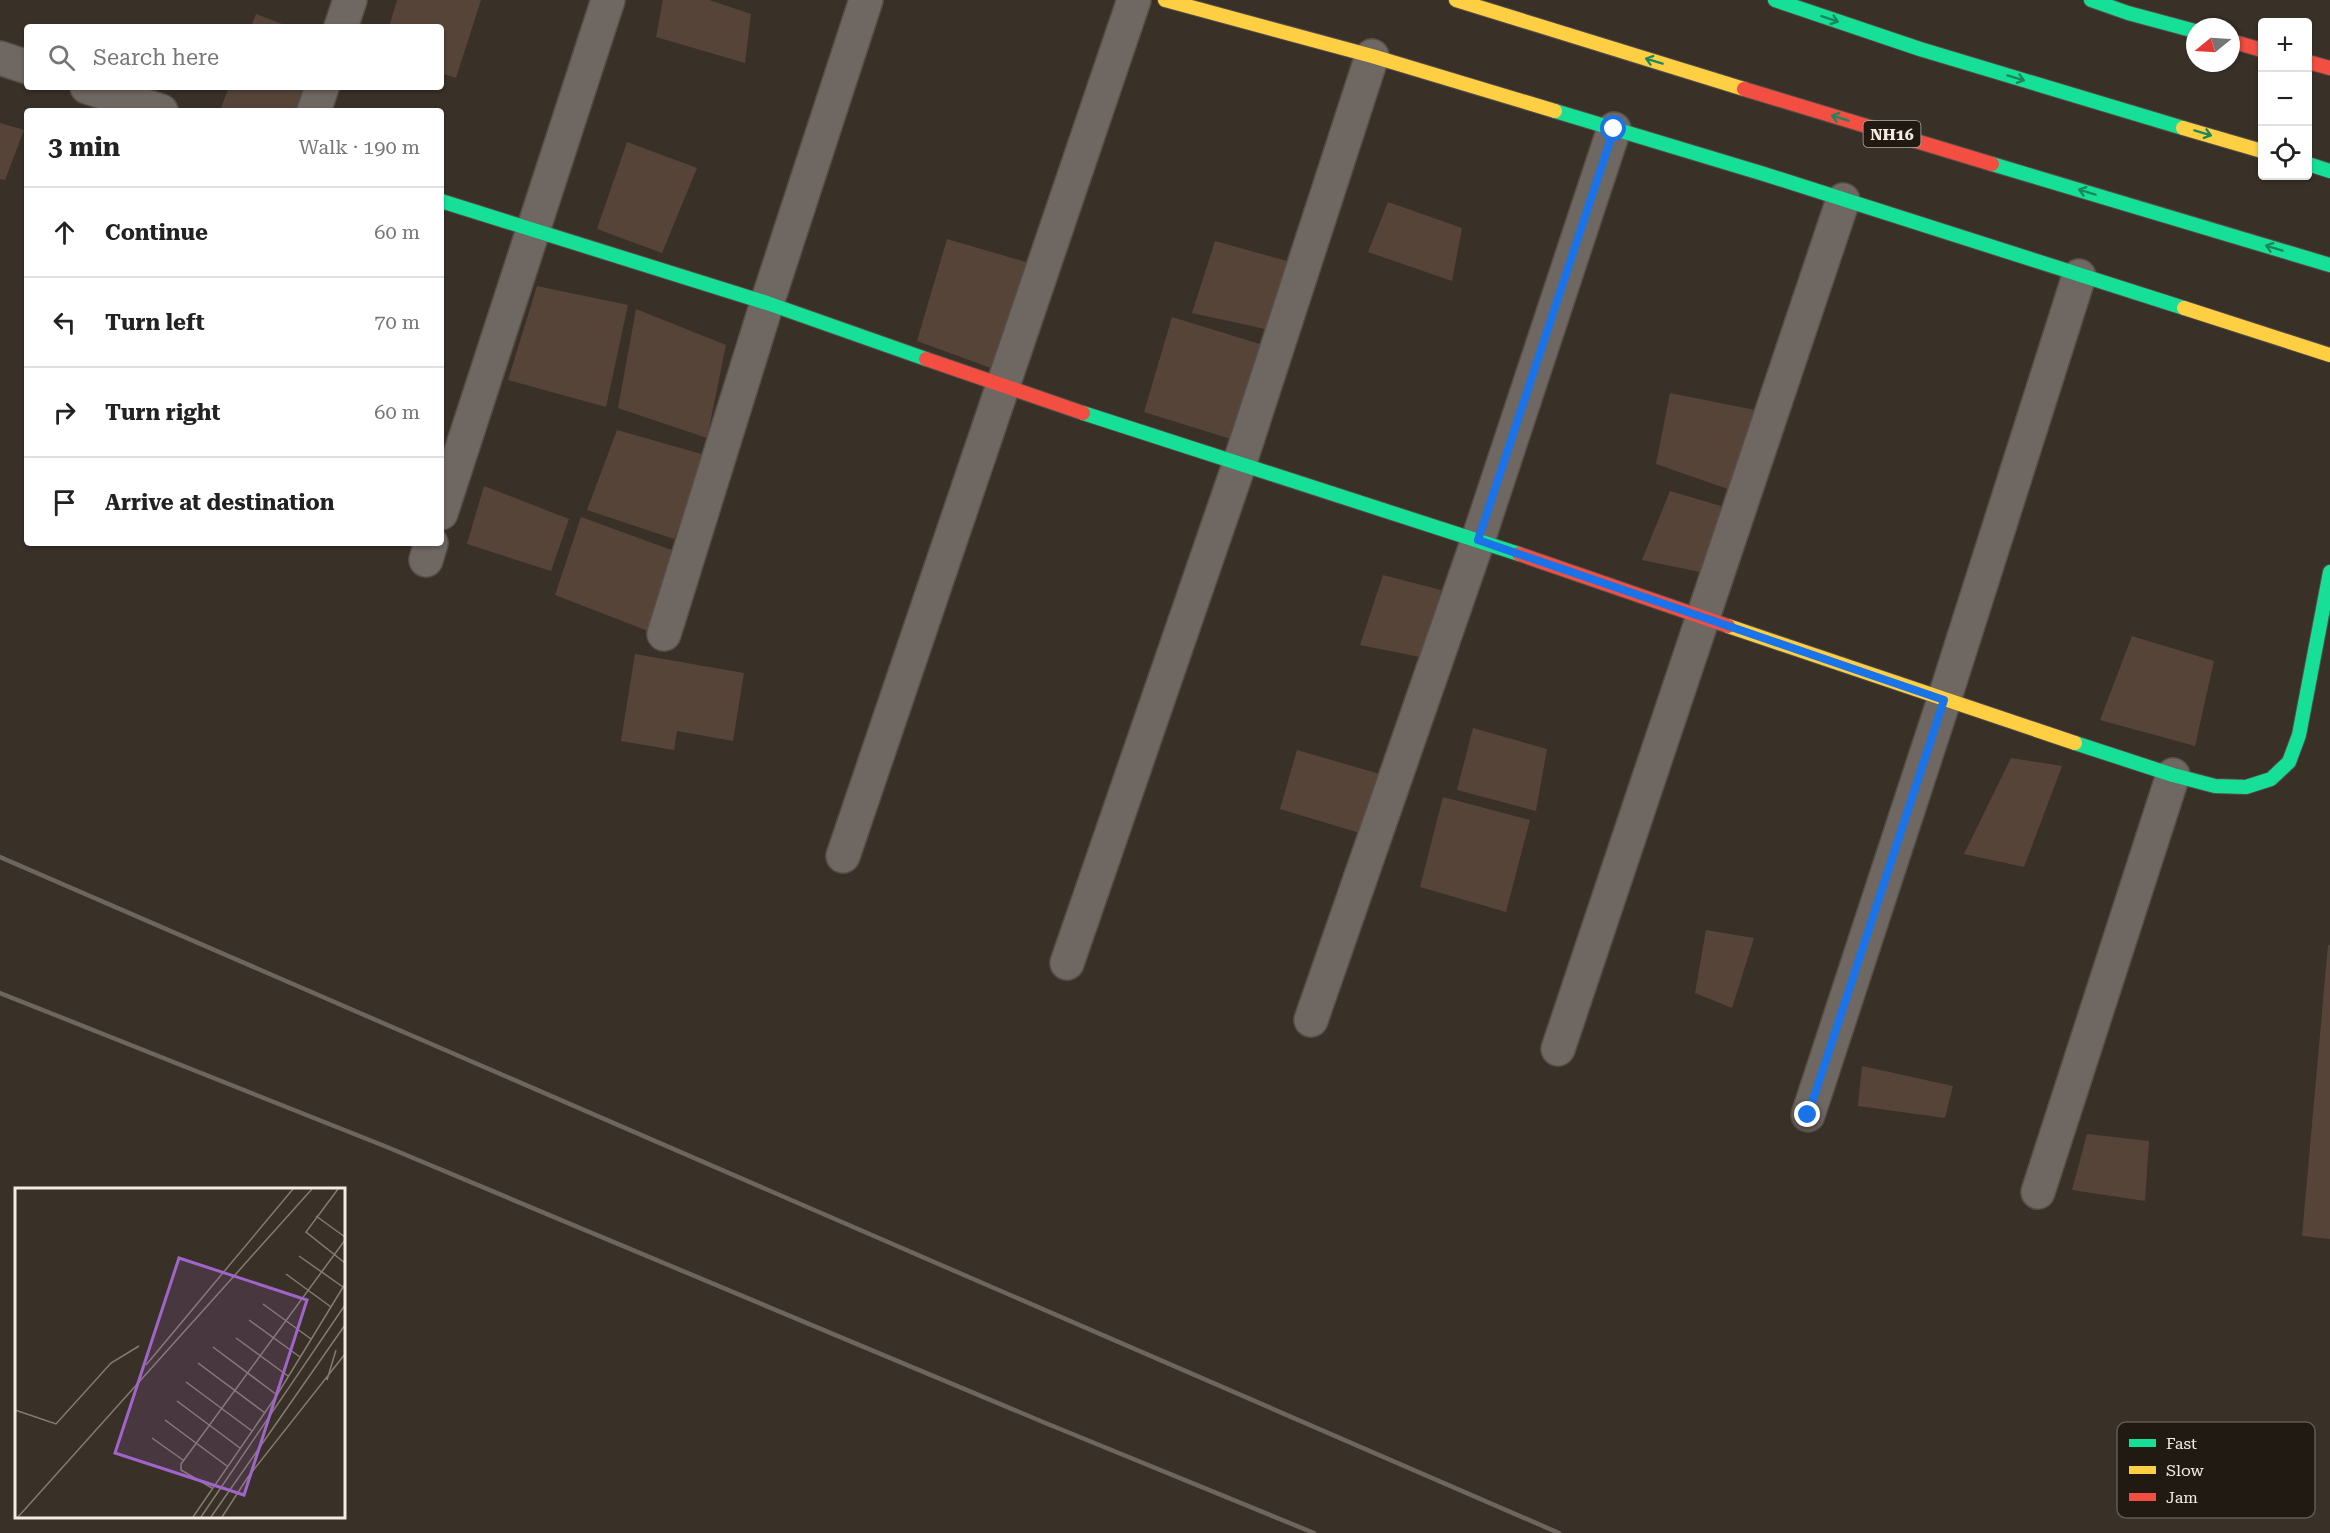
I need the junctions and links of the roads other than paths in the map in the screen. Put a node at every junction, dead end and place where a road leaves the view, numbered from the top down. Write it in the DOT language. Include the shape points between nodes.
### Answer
graph roads {
  1 [pos="350,0"];
  2 [pos="608,0"];
  3 [pos="866,0"];
  4 [pos="1134,0"];
  5 [pos="1165,0"];
  6 [pos="1456,0"];
  7 [pos="1775,0"];
  8 [pos="2091,0"];
  9 [pos="342,24"];
  10 [pos="2186,29"];
  11 [pos="2240,44"];
  12 [pos="2258,49"];
  13 [pos="1372,56"];
  14 [pos="0,58"];
  15 [pos="2312,63"];
  16 [pos="24,66"];
  17 [pos="2330,68"];
  18 [pos="96,90"];
  19 [pos="321,90"];
  20 [pos="151,108"];
  21 [pos="315,108"];
  22 [pos="1614,129"];
  23 [pos="2258,150"];
  24 [pos="2312,166"];
  25 [pos="2330,171"];
  26 [pos="1843,200"];
  27 [pos="444,202"];
  28 [pos="534,229"];
  29 [pos="2330,265"];
  30 [pos="2079,276"];
  31 [pos="767,303"];
  32 [pos="2330,355"];
  33 [pos="1003,386"];
  34 [pos="1239,465"];
  35 [pos="444,504"];
  36 [pos="1478,540"];
  37 [pos="2330,572"];
  38 [pos="1703,618"];
  39 [pos="664,634"];
  40 [pos="1944,700"];
  41 [pos="2173,775"];
  42 [pos="843,856"];
  43 [pos="1067,963"];
  44 [pos="1311,1020"];
  45 [pos="1558,1049"];
  46 [pos="1808,1115"];
  47 [pos="2037,1191"];
  1 -- 9 [label="street"];
  2 -- 28 [label="street"];
  3 -- 31 [label="street"];
  4 -- 33 [label="street"];
  5 -- 13 [label="main road"];
  29 -- 6 [label="main road, NH16, one-way"];
  7 -- 23 [label="main road, one-way" via="1920,49"];
  8 -- 10 [label="main road"];
  11 -- 12 [label="main road"];
  13 -- 22 [label="main road"];
  13 -- 34 [label="street"];
  14 -- 16 [label="street"];
  15 -- 17 [label="main road"];
  18 -- 20 [label="street"];
  19 -- 21 [label="street"];
  22 -- 26 [label="main road"];
  22 -- 36 [label="street"];
  24 -- 25 [label="main road"];
  26 -- 30 [label="main road"];
  26 -- 38 [label="street"];
  27 -- 28 [label="main road"];
  28 -- 31 [label="main road"];
  28 -- 35 [label="street"];
  30 -- 32 [label="main road"];
  30 -- 40 [label="street"];
  31 -- 33 [label="main road"];
  31 -- 39 [label="street"];
  33 -- 34 [label="main road"];
  33 -- 42 [label="street"];
  34 -- 36 [label="main road"];
  34 -- 43 [label="street"];
  36 -- 38 [label="main road"];
  36 -- 44 [label="street"];
  37 -- 41 [label="main road" via="2298,735 2289,762 2271,779 2246,787 2216,786"];
  38 -- 40 [label="main road"];
  38 -- 45 [label="street"];
  40 -- 41 [label="main road"];
  40 -- 46 [label="street"];
  41 -- 47 [label="street"];
}
